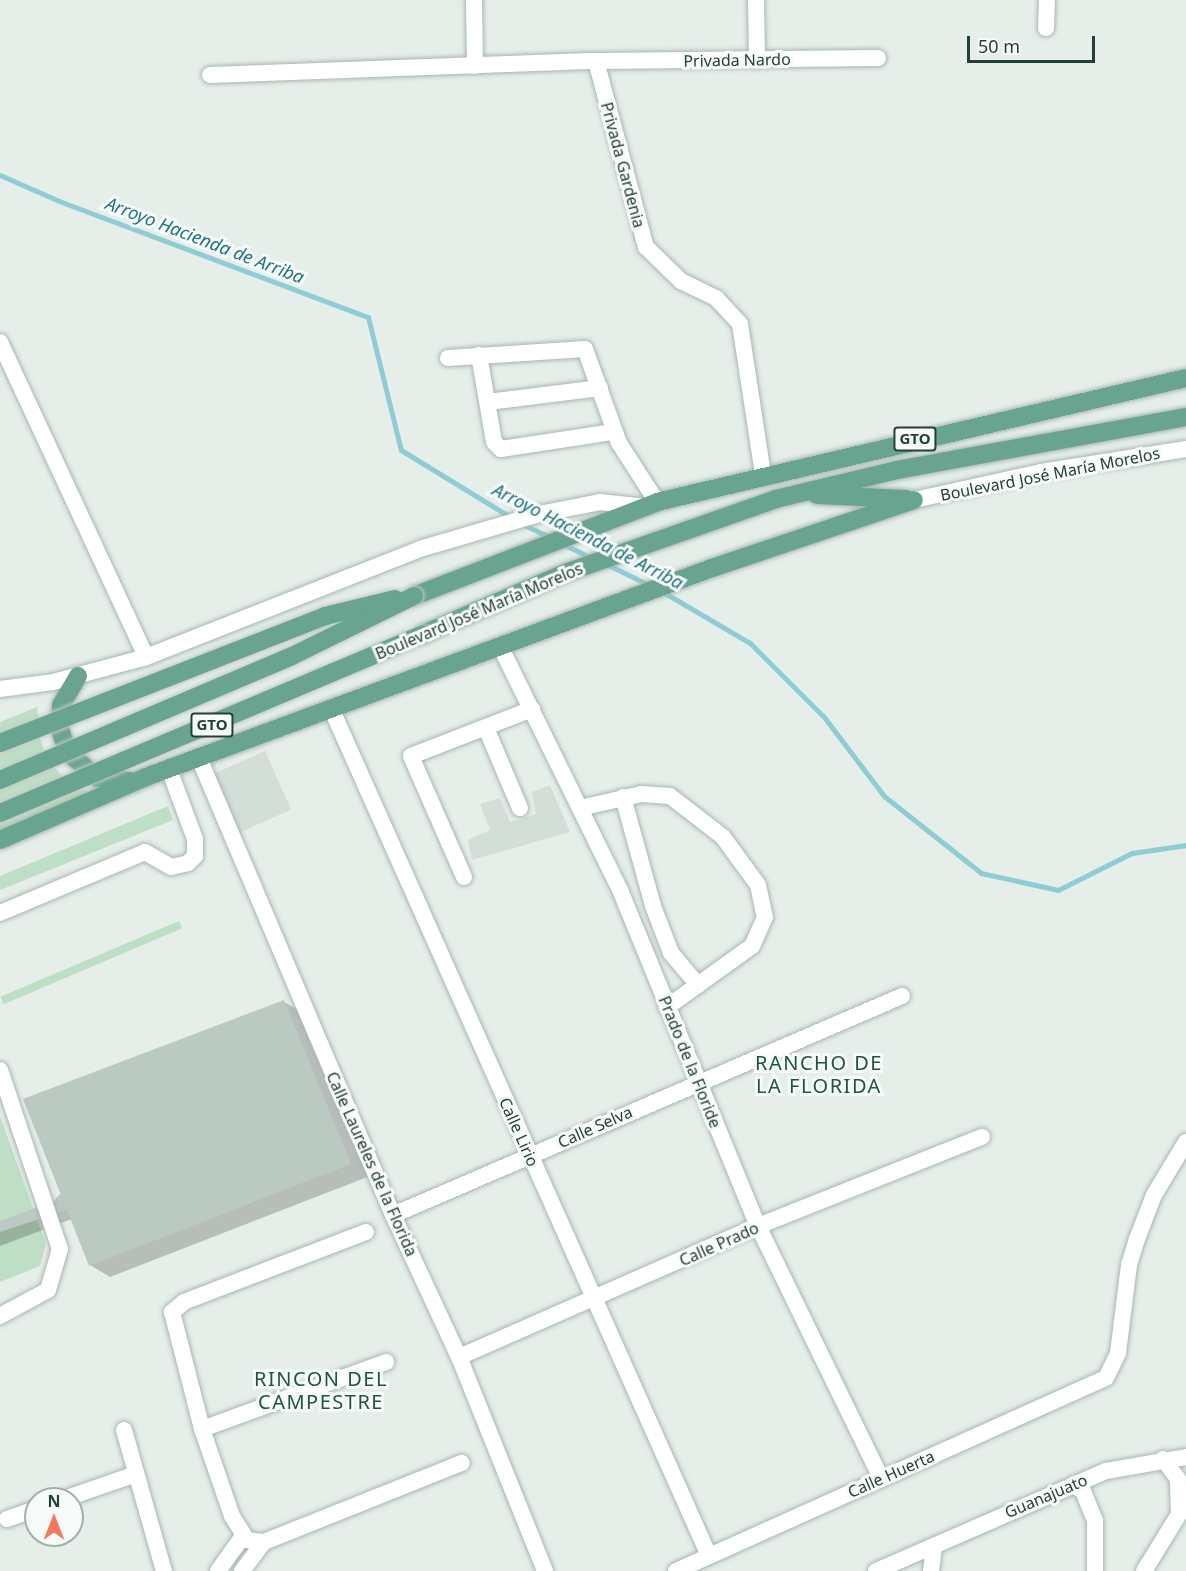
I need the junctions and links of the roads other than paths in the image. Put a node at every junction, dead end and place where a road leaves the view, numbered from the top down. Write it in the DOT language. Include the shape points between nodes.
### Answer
graph roads {
  1 [pos="474,0"];
  2 [pos="756,0"];
  3 [pos="1047,0"];
  4 [pos="1046,28"];
  5 [pos="878,58"];
  6 [pos="757,60"];
  7 [pos="596,61"];
  8 [pos="476,66"];
  9 [pos="210,75"];
  10 [pos="0,342"];
  11 [pos="479,355"];
  12 [pos="448,358"];
  13 [pos="1186,378"];
  14 [pos="600,388"];
  15 [pos="488,402"];
  16 [pos="1186,417"];
  17 [pos="614,432"];
  18 [pos="1186,449"];
  19 [pos="763,474"];
  20 [pos="799,494"];
  21 [pos="914,500"];
  22 [pos="652,504"];
  23 [pos="414,596"];
  24 [pos="500,646"];
  25 [pos="146,657"];
  26 [pos="78,676"];
  27 [pos="0,689"];
  28 [pos="332,708"];
  29 [pos="532,710"];
  30 [pos="486,728"];
  31 [pos="0,743"];
  32 [pos="199,758"];
  33 [pos="169,769"];
  34 [pos="146,777"];
  35 [pos="0,780"];
  36 [pos="623,797"];
  37 [pos="520,808"];
  38 [pos="580,808"];
  39 [pos="0,813"];
  40 [pos="0,840"];
  41 [pos="464,877"];
  42 [pos="0,913"];
  43 [pos="698,985"];
  44 [pos="902,996"];
  45 [pos="667,1008"];
  46 [pos="0,1070"];
  47 [pos="697,1082"];
  48 [pos="982,1137"];
  49 [pos="1186,1142"];
  50 [pos="529,1156"];
  51 [pos="393,1215"];
  52 [pos="758,1227"];
  53 [pos="366,1232"];
  54 [pos="595,1297"];
  55 [pos="0,1316"];
  56 [pos="459,1357"];
  57 [pos="386,1362"];
  58 [pos="202,1429"];
  59 [pos="124,1430"];
  60 [pos="1186,1457"];
  61 [pos="1163,1459"];
  62 [pos="462,1463"];
  63 [pos="136,1474"];
  64 [pos="881,1478"];
  65 [pos="1073,1485"];
  66 [pos="84,1492"];
  67 [pos="24,1513"];
  68 [pos="7,1519"];
  69 [pos="243,1536"];
  70 [pos="264,1542"];
  71 [pos="934,1546"];
  72 [pos="709,1556"];
  73 [pos="164,1571"];
  74 [pos="218,1571"];
  75 [pos="242,1571"];
  76 [pos="546,1571"];
  77 [pos="676,1571"];
  78 [pos="876,1571"];
  79 [pos="932,1571"];
  80 [pos="1095,1571"];
  81 [pos="1144,1571"];
  1 -- 8 [label="street"];
  2 -- 6 [label="street"];
  3 -- 4 [label="street"];
  5 -- 6 [label="street, Privada Nardo"];
  6 -- 7 [label="street, Privada Nardo"];
  7 -- 8 [label="street, Privada Nardo"];
  7 -- 19 [label="street, Privada Gardenia" via="646,247 681,280 716,298 740,324"];
  8 -- 9 [label="street, Privada Nardo"];
  10 -- 25 [label="street"];
  11 -- 12 [label="street"];
  11 -- 14 [label="street" via="585,348"];
  11 -- 15 [label="street"];
  13 -- 19 [label="main road, Boulevard José María Morelos / GTO"];
  14 -- 15 [label="street"];
  14 -- 17 [label="street"];
  15 -- 17 [label="street" via="494,442 501,449"];
  16 -- 20 [label="main road, Boulevard José María Morelos / GTO" via="1105,429"];
  17 -- 22 [label="street"];
  18 -- 21 [label="street, Boulevard José María Morelos" via="1052,470"];
  19 -- 22 [label="main road, Boulevard José María Morelos / GTO"];
  20 -- 21 [label="main road"];
  20 -- 39 [label="main road, Boulevard José María Morelos / GTO, bridge" via="711,520 568,572"];
  21 -- 24 [label="main road" via="712,568"];
  22 -- 23 [label="main road, Boulevard José María Morelos / GTO"];
  22 -- 25 [label="street, Boulevard José María Morelos" via="600,502 539,514 423,548"];
  23 -- 31 [label="main road, bridge" via="368,603 325,616"];
  23 -- 35 [label="main road, Boulevard José María Morelos / GTO, bridge" via="292,656"];
  24 -- 28 [label="main road"];
  24 -- 29 [label="street, Prado de la Floride"];
  25 -- 26 [label="street, Boulevard José María Morelos"];
  26 -- 27 [label="street, Boulevard José María Morelos"];
  26 -- 34 [label="main road" via="65,695 59,718 68,752 85,771 108,781"];
  28 -- 32 [label="main road"];
  28 -- 50 [label="street, Calle Lirio"];
  29 -- 30 [label="street"];
  29 -- 38 [label="street, Prado de la Floride"];
  30 -- 37 [label="street"];
  30 -- 41 [label="street" via="411,756"];
  32 -- 33 [label="main road"];
  32 -- 51 [label="street, Calle Laureles de la Florida"];
  33 -- 34 [label="main road"];
  33 -- 42 [label="street" via="195,840 195,856 188,863 171,867 145,852"];
  34 -- 40 [label="main road"];
  36 -- 38 [label="street"];
  36 -- 43 [label="street" via="653,906 671,952"];
  36 -- 43 [label="street" via="659,794 679,800 723,837 759,885 765,903 759,936 742,956"];
  38 -- 45 [label="street, Prado de la Floride" via="620,890"];
  43 -- 45 [label="street"];
  44 -- 47 [label="street, Calle Selva"];
  45 -- 47 [label="street, Prado de la Floride"];
  46 -- 55 [label="street" via="60,1249 48,1290"];
  47 -- 50 [label="street, Calle Selva"];
  47 -- 52 [label="street, Prado de la Floride"];
  48 -- 52 [label="street, Calle Prado"];
  49 -- 64 [label="street, Calle Huerta" via="1154,1195 1137,1239 1129,1265 1118,1353 1106,1378"];
  50 -- 51 [label="street, Calle Selva"];
  50 -- 54 [label="street, Calle Lirio"];
  51 -- 56 [label="street, Calle Laureles de la Florida"];
  52 -- 54 [label="street, Calle Prado"];
  52 -- 64 [label="street, Prado de la Floride"];
  53 -- 58 [label="street" via="176,1307 172,1320"];
  54 -- 56 [label="street, Calle Prado"];
  54 -- 72 [label="street, Calle Lirio" via="636,1398"];
  56 -- 76 [label="street, Calle Laureles de la Florida"];
  57 -- 58 [label="street"];
  58 -- 69 [label="street"];
  59 -- 63 [label="street"];
  60 -- 61 [label="street, Guanajuato"];
  61 -- 65 [label="street, Guanajuato" via="1119,1467"];
  61 -- 81 [label="street" via="1178,1479 1179,1514"];
  62 -- 70 [label="street"];
  63 -- 66 [label="street"];
  63 -- 73 [label="street"];
  64 -- 72 [label="street, Calle Huerta"];
  65 -- 71 [label="street, Guanajuato"];
  65 -- 80 [label="street" via="1083,1491 1095,1520"];
  67 -- 68 [label="street"];
  69 -- 70 [label="street" via="253,1542"];
  69 -- 74 [label="street"];
  70 -- 75 [label="street"];
  71 -- 78 [label="street, Guanajuato"];
  71 -- 79 [label="street"];
  72 -- 77 [label="street, Calle Huerta"];
}
